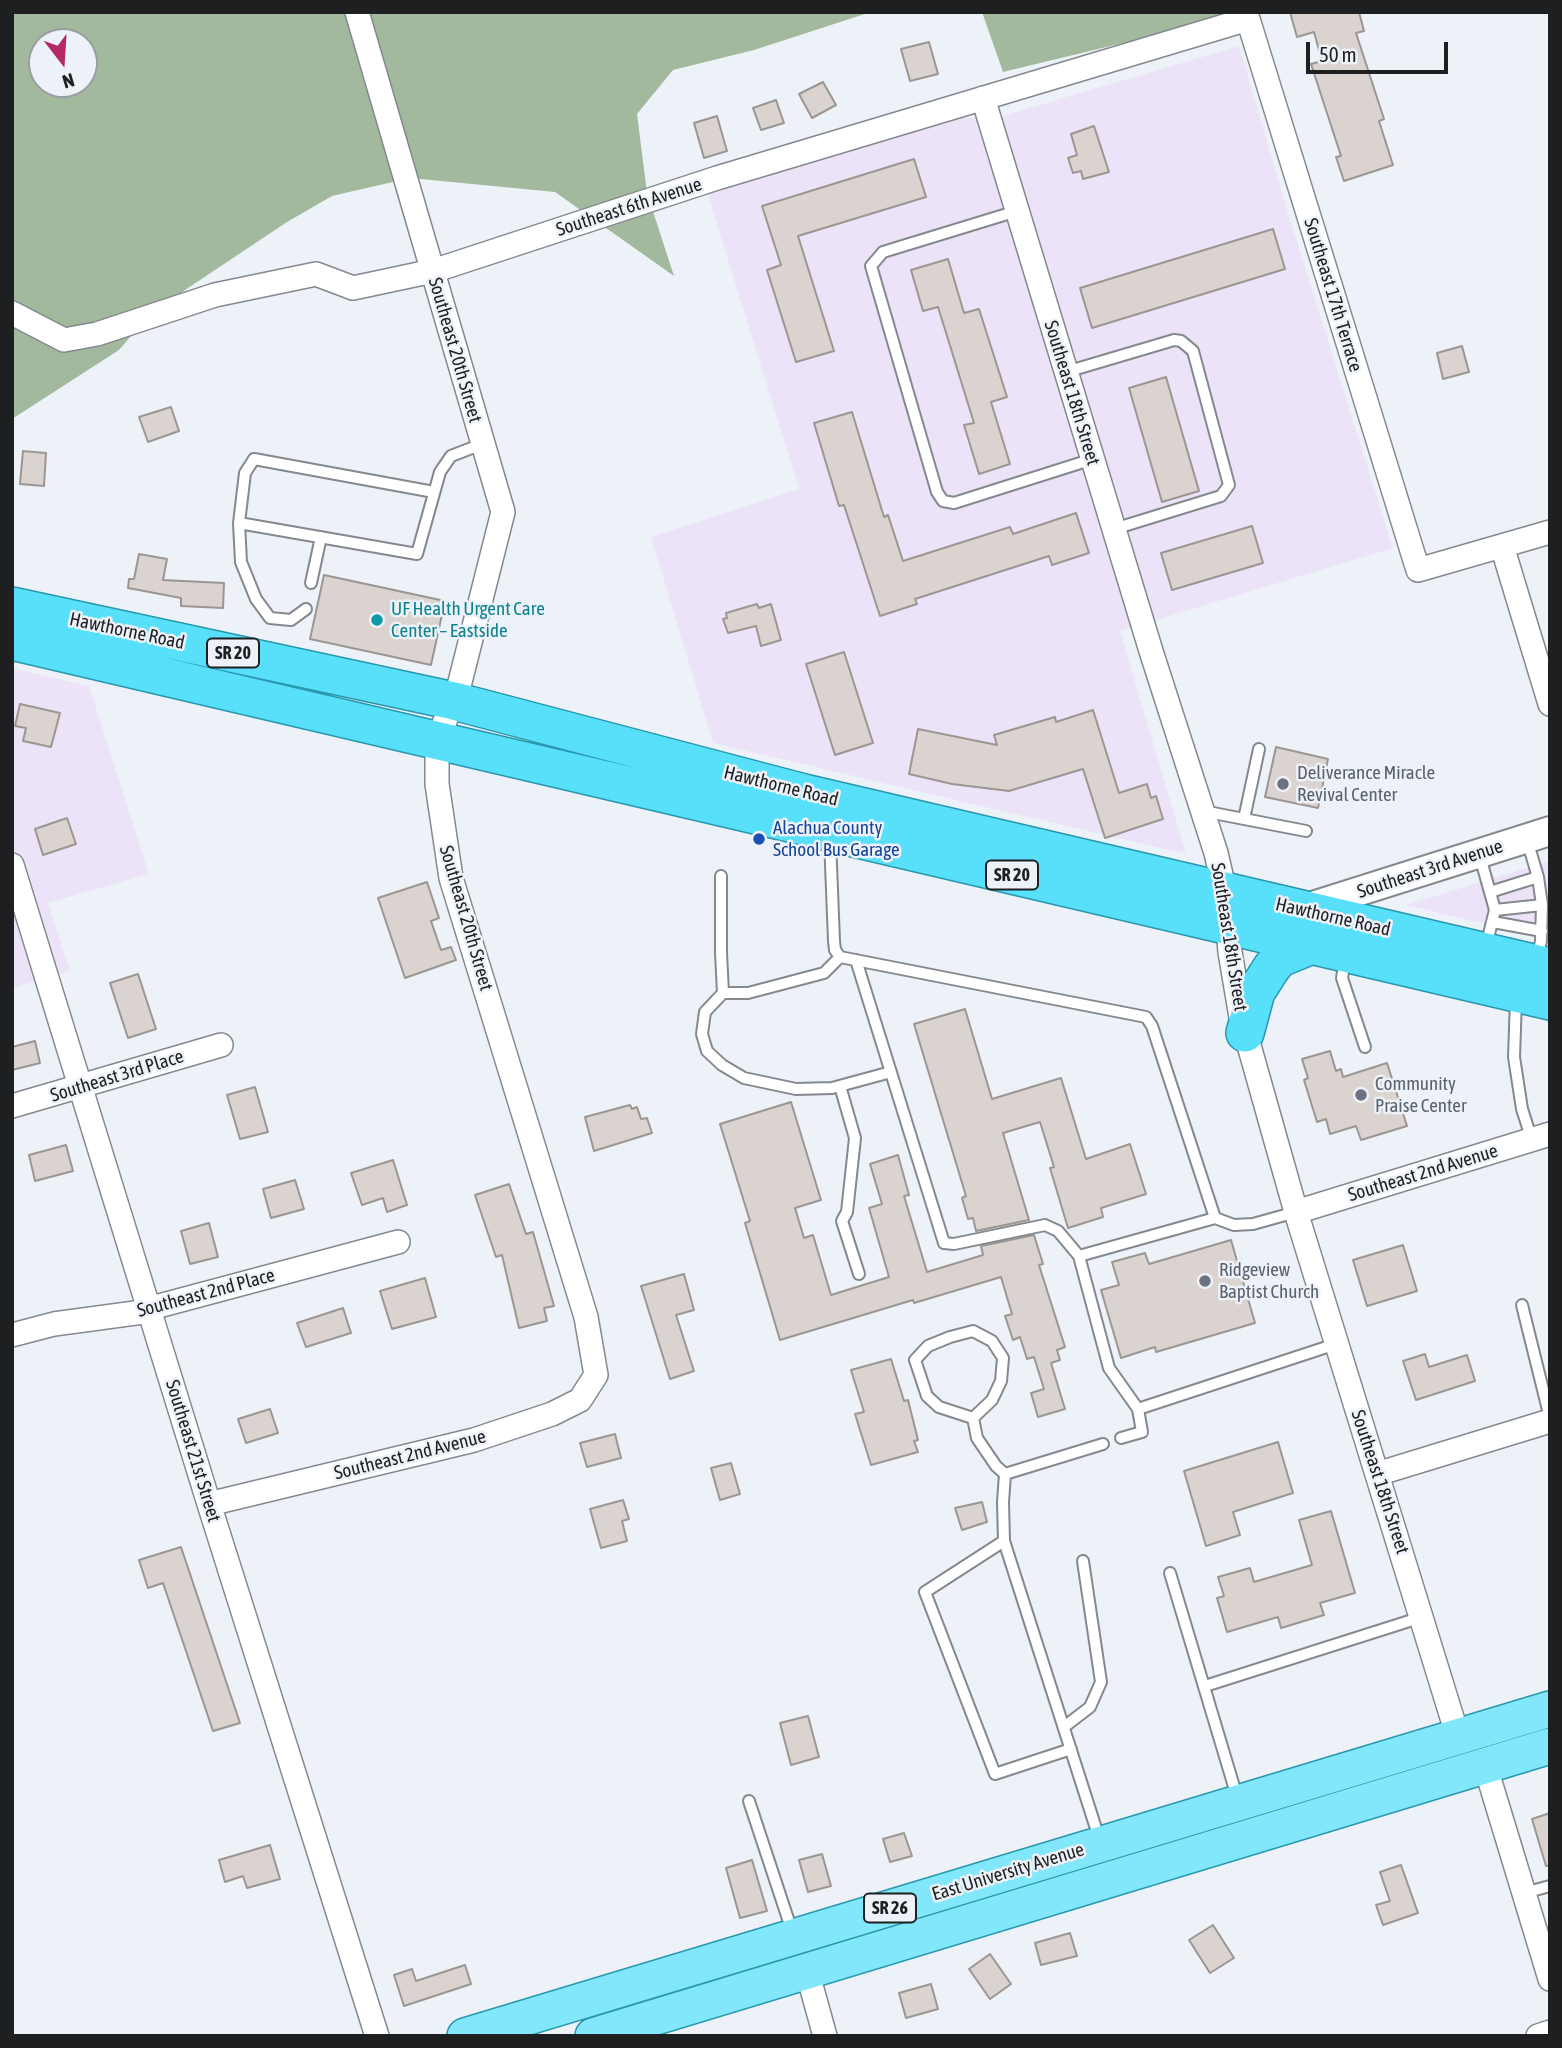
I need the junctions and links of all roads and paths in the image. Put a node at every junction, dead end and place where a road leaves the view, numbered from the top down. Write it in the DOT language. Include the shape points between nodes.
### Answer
graph roads {
  1 [pos="357,12"];
  2 [pos="1248,19"];
  3 [pos="983,98"];
  4 [pos="1017,211"];
  5 [pos="433,271"];
  6 [pos="12,313"];
  7 [pos="1066,372"];
  8 [pos="482,444"];
  9 [pos="1093,459"];
  10 [pos="434,492"];
  11 [pos="239,523"];
  12 [pos="1114,529"];
  13 [pos="1550,532"];
  14 [pos="321,537"];
  15 [pos="1502,546"];
  16 [pos="311,583"];
  17 [pos="12,606"];
  18 [pos="306,609"];
  19 [pos="12,641"];
  20 [pos="454,701"];
  21 [pos="1550,704"];
  22 [pos="437,741"];
  23 [pos="1259,749"];
  24 [pos="1203,811"];
  25 [pos="1244,819"];
  26 [pos="1306,831"];
  27 [pos="830,832"];
  28 [pos="1538,834"];
  29 [pos="1479,853"];
  30 [pos="12,865"];
  31 [pos="720,876"];
  32 [pos="1538,877"];
  33 [pos="1490,892"];
  34 [pos="1542,905"];
  35 [pos="1226,909"];
  36 [pos="1303,909"];
  37 [pos="1495,909"];
  38 [pos="1489,937"];
  39 [pos="1329,949"];
  40 [pos="840,957"];
  41 [pos="856,960"];
  42 [pos="1539,971"];
  43 [pos="723,993"];
  44 [pos="1245,1033"];
  45 [pos="221,1045"];
  46 [pos="1365,1047"];
  47 [pos="891,1072"];
  48 [pos="80,1085"];
  49 [pos="840,1086"];
  50 [pos="12,1106"];
  51 [pos="1541,1137"];
  52 [pos="1296,1212"];
  53 [pos="1215,1218"];
  54 [pos="398,1242"];
  55 [pos="1079,1256"];
  56 [pos="859,1273"];
  57 [pos="1522,1305"];
  58 [pos="149,1311"];
  59 [pos="12,1335"];
  60 [pos="1336,1343"];
  61 [pos="594,1377"];
  62 [pos="1138,1409"];
  63 [pos="973,1418"];
  64 [pos="1550,1420"];
  65 [pos="1121,1438"];
  66 [pos="1103,1444"];
  67 [pos="1005,1474"];
  68 [pos="1377,1474"];
  69 [pos="209,1504"];
  70 [pos="1004,1541"];
  71 [pos="1083,1561"];
  72 [pos="1170,1573"];
  73 [pos="1422,1617"];
  74 [pos="1205,1686"];
  75 [pos="1550,1709"];
  76 [pos="1064,1727"];
  77 [pos="1458,1737"];
  78 [pos="1550,1746"];
  79 [pos="1071,1749"];
  80 [pos="1485,1765"];
  81 [pos="749,1801"];
  82 [pos="1238,1803"];
  83 [pos="1101,1844"];
  84 [pos="1114,1877"];
  85 [pos="1550,1886"];
  86 [pos="1524,1893"];
  87 [pos="794,1937"];
  88 [pos="807,1971"];
  89 [pos="1550,1979"];
  90 [pos="1550,2032"];
  91 [pos="377,2036"];
  92 [pos="466,2036"];
  93 [pos="593,2036"];
  94 [pos="825,2036"];
  95 [pos="1538,2036"];
  1 -- 5 [label="street, Southeast 20th Street"];
  2 -- 3 [label="street, Southeast 6th Avenue"];
  2 -- 15 [label="street, Southeast 17th Terrace" via="1418,570"];
  3 -- 4 [label="street, Southeast 18th Street"];
  3 -- 5 [label="street, Southeast 6th Avenue" via="717,178"];
  4 -- 7 [label="street, Southeast 18th Street"];
  4 -- 9 [label="lane" via="883,251 871,266 937,492 943,501 954,503"];
  5 -- 6 [label="street, Southeast 6th Avenue" via="353,288 316,274 215,295 97,334 64,340"];
  5 -- 8 [label="street, Southeast 20th Street"];
  7 -- 9 [label="street, Southeast 18th Street"];
  7 -- 12 [label="lane" via="1174,340 1193,351 1229,485 1221,496"];
  8 -- 10 [label="lane" via="451,456"];
  8 -- 20 [label="street, Southeast 20th Street" via="503,512"];
  9 -- 12 [label="street, Southeast 18th Street"];
  10 -- 11 [label="lane" via="254,459 245,473"];
  10 -- 14 [label="lane" via="417,554"];
  11 -- 14 [label="lane"];
  11 -- 18 [label="lane" via="241,562 256,599 270,618 291,620"];
  12 -- 24 [label="street, Southeast 18th Street"];
  13 -- 15 [label="street"];
  14 -- 16 [label="lane"];
  15 -- 21 [label="street"];
  17 -- 20 [label="highway, Hawthorne Road / SR 20"];
  19 -- 22 [label="highway, Hawthorne Road / SR 20"];
  20 -- 22 [label="street, Southeast 20th Street"];
  20 -- 35 [label="highway, Hawthorne Road / SR 20"];
  22 -- 27 [label="highway, Hawthorne Road / SR 20"];
  22 -- 61 [label="street, Southeast 20th Street" via="437,784 452,878 586,1317"];
  23 -- 25 [label="lane"];
  24 -- 25 [label="lane"];
  24 -- 35 [label="street, Southeast 18th Street"];
  25 -- 26 [label="lane"];
  27 -- 35 [label="highway, Hawthorne Road / SR 20"];
  27 -- 40 [label="lane" via="834,941"];
  28 -- 29 [label="street, Southeast 3rd Avenue"];
  28 -- 32 [label="lane"];
  29 -- 33 [label="lane"];
  29 -- 36 [label="street, Southeast 3rd Avenue"];
  30 -- 48 [label="street, Southeast 21st Street"];
  31 -- 43 [label="lane"];
  32 -- 33 [label="lane"];
  32 -- 34 [label="lane"];
  33 -- 37 [label="lane"];
  34 -- 37 [label="lane"];
  34 -- 42 [label="lane"];
  35 -- 36 [label="highway, Hawthorne Road / SR 20"];
  35 -- 39 [label="highway, Hawthorne Road / SR 20"];
  35 -- 44 [label="street, Southeast 18th Street"];
  36 -- 38 [label="highway, Hawthorne Road / SR 20"];
  37 -- 38 [label="lane"];
  38 -- 42 [label="highway, Hawthorne Road / SR 20"];
  39 -- 42 [label="highway, Hawthorne Road / SR 20"];
  39 -- 44 [label="highway" via="1280,958 1256,992"];
  39 -- 46 [label="lane"];
  40 -- 41 [label="lane"];
  40 -- 43 [label="lane" via="824,973 748,993"];
  41 -- 47 [label="lane"];
  41 -- 53 [label="lane" via="1146,1017"];
  42 -- 51 [label="lane" via="1514,1057 1522,1109"];
  43 -- 49 [label="lane" via="705,1012 702,1034 707,1051 722,1065 764,1084 796,1089"];
  44 -- 52 [label="street, Southeast 18th Street"];
  45 -- 48 [label="street, Southeast 3rd Place"];
  47 -- 49 [label="lane"];
  47 -- 55 [label="lane" via="944,1243 1045,1225 1058,1231"];
  48 -- 50 [label="street, Southeast 3rd Place"];
  48 -- 58 [label="street, Southeast 21st Street"];
  49 -- 56 [label="lane" via="855,1138 847,1212 842,1221"];
  51 -- 52 [label="street, Southeast 2nd Avenue"];
  52 -- 53 [label="lane" via="1253,1224 1234,1225"];
  52 -- 60 [label="street, Southeast 18th Street"];
  53 -- 55 [label="lane"];
  54 -- 58 [label="street, Southeast 2nd Place"];
  55 -- 62 [label="lane" via="1108,1368"];
  57 -- 64 [label="lane"];
  58 -- 59 [label="street, Southeast 2nd Place" via="54,1324"];
  58 -- 69 [label="street, Southeast 21st Street"];
  60 -- 62 [label="lane"];
  60 -- 68 [label="street, Southeast 18th Street"];
  61 -- 69 [label="street, Southeast 2nd Avenue" via="580,1400 526,1423 474,1440"];
  62 -- 65 [label="lane" via="1142,1432"];
  63 -- 63 [label="lane" via="939,1407 927,1396 915,1360 928,1346 973,1331 992,1341 1003,1358 1001,1381 992,1400"];
  63 -- 67 [label="lane" via="977,1438"];
  64 -- 68 [label="street"];
  66 -- 67 [label="lane"];
  67 -- 70 [label="lane"];
  68 -- 73 [label="street, Southeast 18th Street"];
  69 -- 91 [label="street, Southeast 21st Street"];
  70 -- 76 [label="lane"];
  70 -- 79 [label="lane" via="925,1592 995,1774"];
  71 -- 76 [label="lane" via="1101,1682 1090,1707"];
  72 -- 74 [label="lane"];
  73 -- 74 [label="lane"];
  73 -- 77 [label="street, Southeast 18th Street"];
  74 -- 82 [label="lane"];
  75 -- 77 [label="main road, East University Avenue / SR 26"];
  76 -- 79 [label="lane"];
  77 -- 80 [label="main road"];
  77 -- 82 [label="main road, East University Avenue / SR 26"];
  78 -- 80 [label="main road, East University Avenue / SR 26"];
  79 -- 83 [label="lane"];
  80 -- 84 [label="main road, East University Avenue / SR 26"];
  80 -- 86 [label="street"];
  81 -- 87 [label="lane"];
  82 -- 83 [label="main road, East University Avenue / SR 26"];
  83 -- 84 [label="main road"];
  83 -- 87 [label="main road, East University Avenue / SR 26"];
  84 -- 88 [label="main road, East University Avenue / SR 26"];
  85 -- 86 [label="lane"];
  86 -- 89 [label="street"];
  87 -- 88 [label="main road"];
  87 -- 92 [label="main road, East University Avenue / SR 26"];
  88 -- 93 [label="main road, East University Avenue / SR 26"];
  88 -- 94 [label="street"];
  90 -- 95 [label="street"];
}
